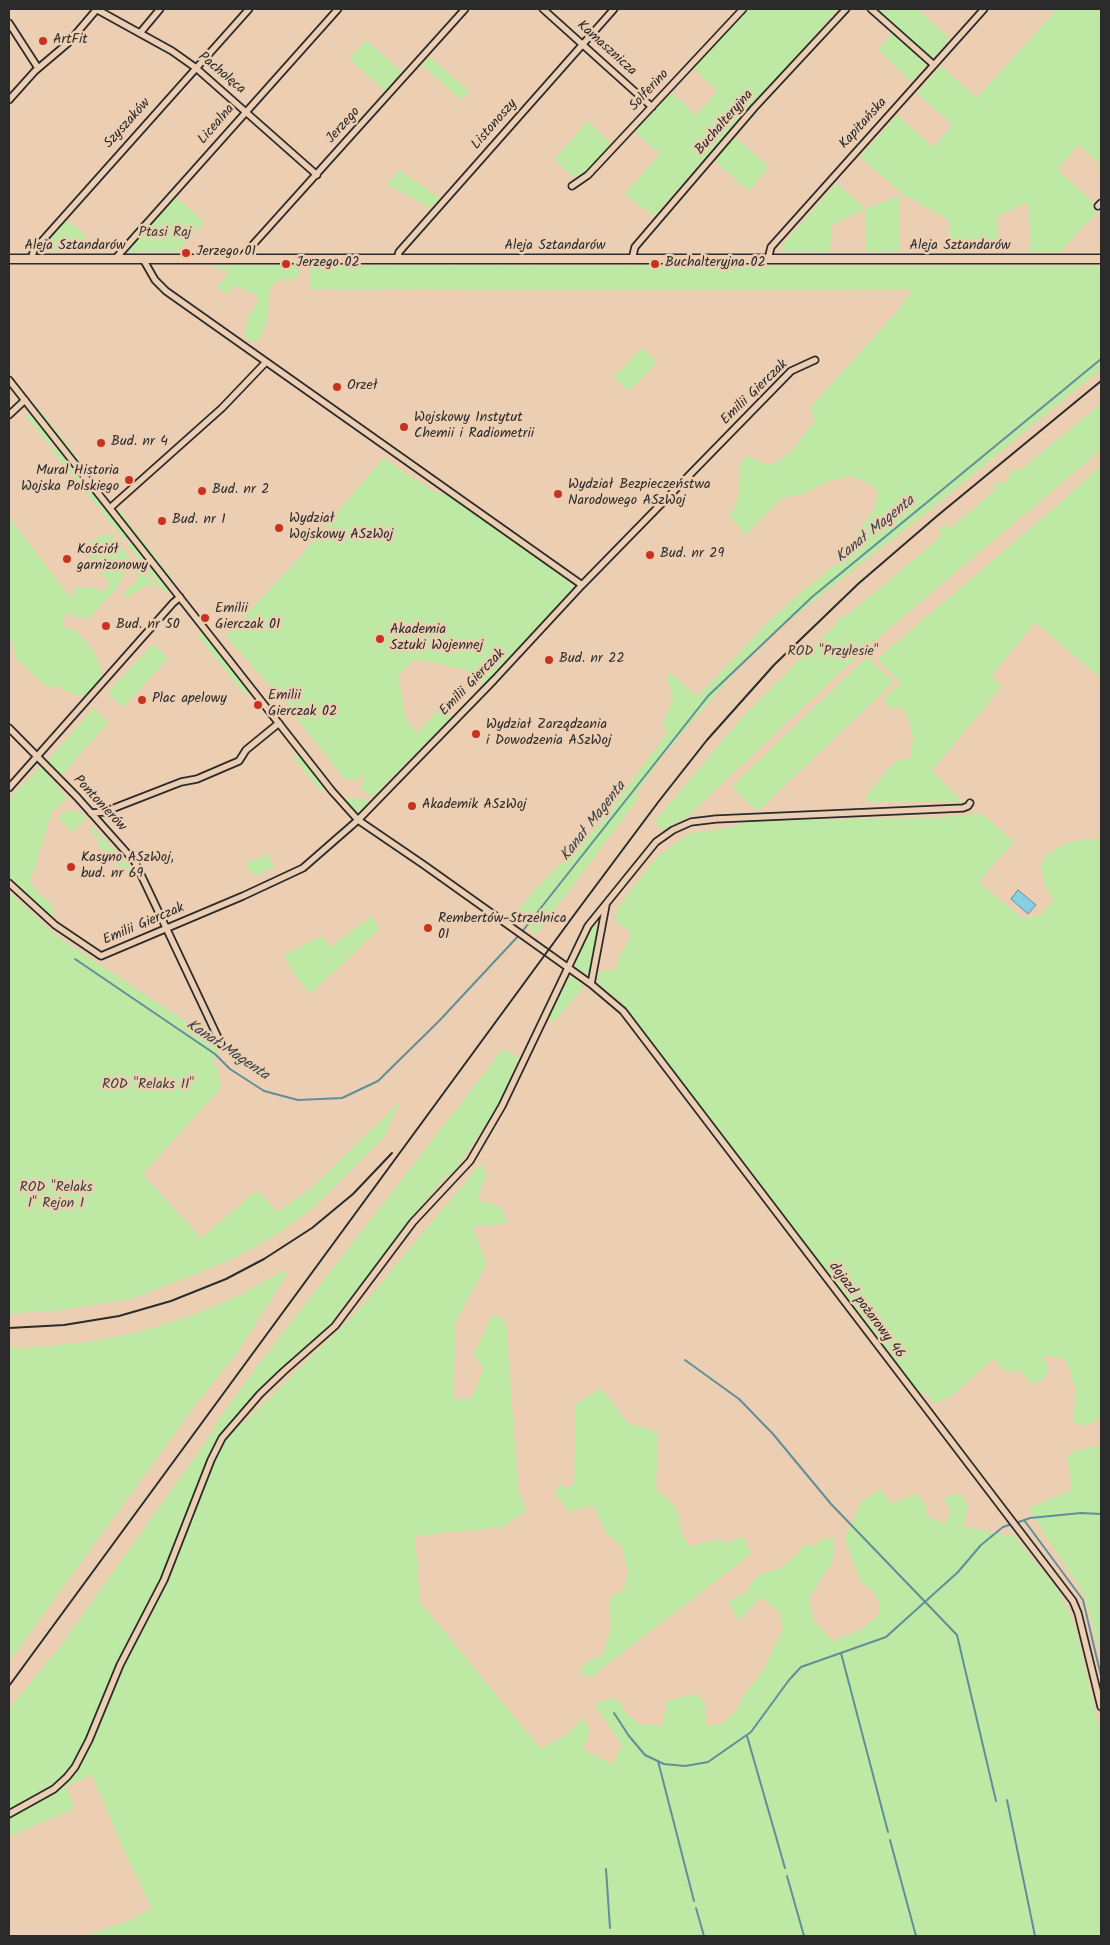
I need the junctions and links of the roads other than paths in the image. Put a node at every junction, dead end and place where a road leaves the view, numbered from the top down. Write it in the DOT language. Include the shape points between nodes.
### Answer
graph roads {
  1 [pos="97,9"];
  2 [pos="160,9"];
  3 [pos="249,9"];
  4 [pos="338,9"];
  5 [pos="465,9"];
  6 [pos="543,9"];
  7 [pos="614,9"];
  8 [pos="743,9"];
  9 [pos="846,9"];
  10 [pos="871,9"];
  11 [pos="984,9"];
  12 [pos="9,23"];
  13 [pos="140,33"];
  14 [pos="583,44"];
  15 [pos="934,65"];
  16 [pos="38,68"];
  17 [pos="196,68"];
  18 [pos="9,100"];
  19 [pos="652,108"];
  20 [pos="246,111"];
  21 [pos="317,175"];
  22 [pos="572,186"];
  23 [pos="9,259"];
  24 [pos="31,259"];
  25 [pos="115,259"];
  26 [pos="143,259"];
  27 [pos="240,259"];
  28 [pos="397,259"];
  29 [pos="632,259"];
  30 [pos="768,259"];
  31 [pos="1101,259"];
  32 [pos="815,360"];
  33 [pos="266,362"];
  34 [pos="9,380"];
  35 [pos="25,400"];
  36 [pos="9,415"];
  37 [pos="110,508"];
  38 [pos="582,586"];
  39 [pos="180,597"];
  40 [pos="279,723"];
  41 [pos="9,728"];
  42 [pos="37,756"];
  43 [pos="9,788"];
  44 [pos="970,803"];
  45 [pos="104,812"];
  46 [pos="91,813"];
  47 [pos="358,820"];
  48 [pos="100,822"];
  49 [pos="9,883"];
  50 [pos="607,902"];
  51 [pos="167,929"];
  52 [pos="568,969"];
  53 [pos="591,984"];
  54 [pos="221,1044"];
  55 [pos="1101,1707"];
  56 [pos="9,1814"];
  1 -- 13 [label="street, Pacholęca"];
  1 -- 16 [label="street" via="68,43"];
  2 -- 13 [label="street"];
  3 -- 17 [label="street, Szyszaków"];
  4 -- 20 [label="street, Licealna"];
  5 -- 21 [label="street, Jerzego"];
  6 -- 14 [label="street, Kamasznicza"];
  7 -- 14 [label="street, Listonoszy"];
  8 -- 19 [label="street, Solferino"];
  9 -- 29 [label="street, Buchalteryjna" via="754,108 635,247"];
  10 -- 15 [label="street"];
  11 -- 15 [label="street, Kapitańska"];
  12 -- 16 [label="street"];
  13 -- 17 [label="street, Pacholęca"];
  14 -- 19 [label="street, Kamasznicza"];
  14 -- 28 [label="street, Listonoszy" via="399,252"];
  15 -- 30 [label="street, Kapitańska" via="771,247"];
  16 -- 18 [label="street"];
  17 -- 20 [label="street, Pacholęca"];
  17 -- 24 [label="street, Szyszaków" via="34,250"];
  19 -- 22 [label="street, Solferino" via="588,175"];
  20 -- 21 [label="street, Pacholęca"];
  20 -- 25 [label="street, Licealna"];
  21 -- 27 [label="street, Jerzego"];
  23 -- 24 [label="street, Aleja Sztandarów"];
  24 -- 25 [label="street, Aleja Sztandarów"];
  25 -- 26 [label="street, Aleja Sztandarów"];
  26 -- 27 [label="street, Aleja Sztandarów"];
  26 -- 33 [label="street" via="155,280 166,291"];
  27 -- 28 [label="street, Aleja Sztandarów"];
  28 -- 29 [label="street, Aleja Sztandarów"];
  29 -- 30 [label="street, Aleja Sztandarów"];
  30 -- 31 [label="street, Aleja Sztandarów"];
  32 -- 38 [label="street, Emilii Gierczak" via="792,372"];
  33 -- 37 [label="street" via="222,408"];
  33 -- 38 [label="street"];
  34 -- 35 [label="street, dojazd pożarowy 46"];
  35 -- 36 [label="street"];
  35 -- 37 [label="street, dojazd pożarowy 46"];
  37 -- 39 [label="street, dojazd pożarowy 46"];
  38 -- 47 [label="street, Emilii Gierczak"];
  39 -- 40 [label="street, dojazd pożarowy 46"];
  39 -- 42 [label="street"];
  40 -- 45 [label="street" via="246,750 239,761"];
  40 -- 47 [label="street, dojazd pożarowy 46"];
  41 -- 42 [label="street, Pontonierów"];
  42 -- 43 [label="street"];
  42 -- 46 [label="street, Pontonierów"];
  44 -- 50 [label="street" via="963,808 691,822 656,842"];
  45 -- 46 [label="street"];
  45 -- 48 [label="street"];
  46 -- 48 [label="street, Pontonierów"];
  47 -- 51 [label="street, Emilii Gierczak" via="303,868"];
  47 -- 52 [label="street, dojazd pożarowy 46"];
  48 -- 51 [label="street, Pontonierów" via="135,862"];
  49 -- 51 [label="street, Emilii Gierczak" via="55,926 101,956"];
  50 -- 52 [label="street" via="588,926"];
  50 -- 53 [label="street"];
  51 -- 54 [label="street, Pontonierów"];
  52 -- 53 [label="street, dojazd pożarowy 46"];
  52 -- 56 [label="street" via="502,1106 470,1160 413,1222 335,1326 260,1394 222,1438 164,1580 120,1665 75,1767 54,1789"];
  53 -- 55 [label="street, dojazd pożarowy 46" via="623,1012 1073,1601"];
}
